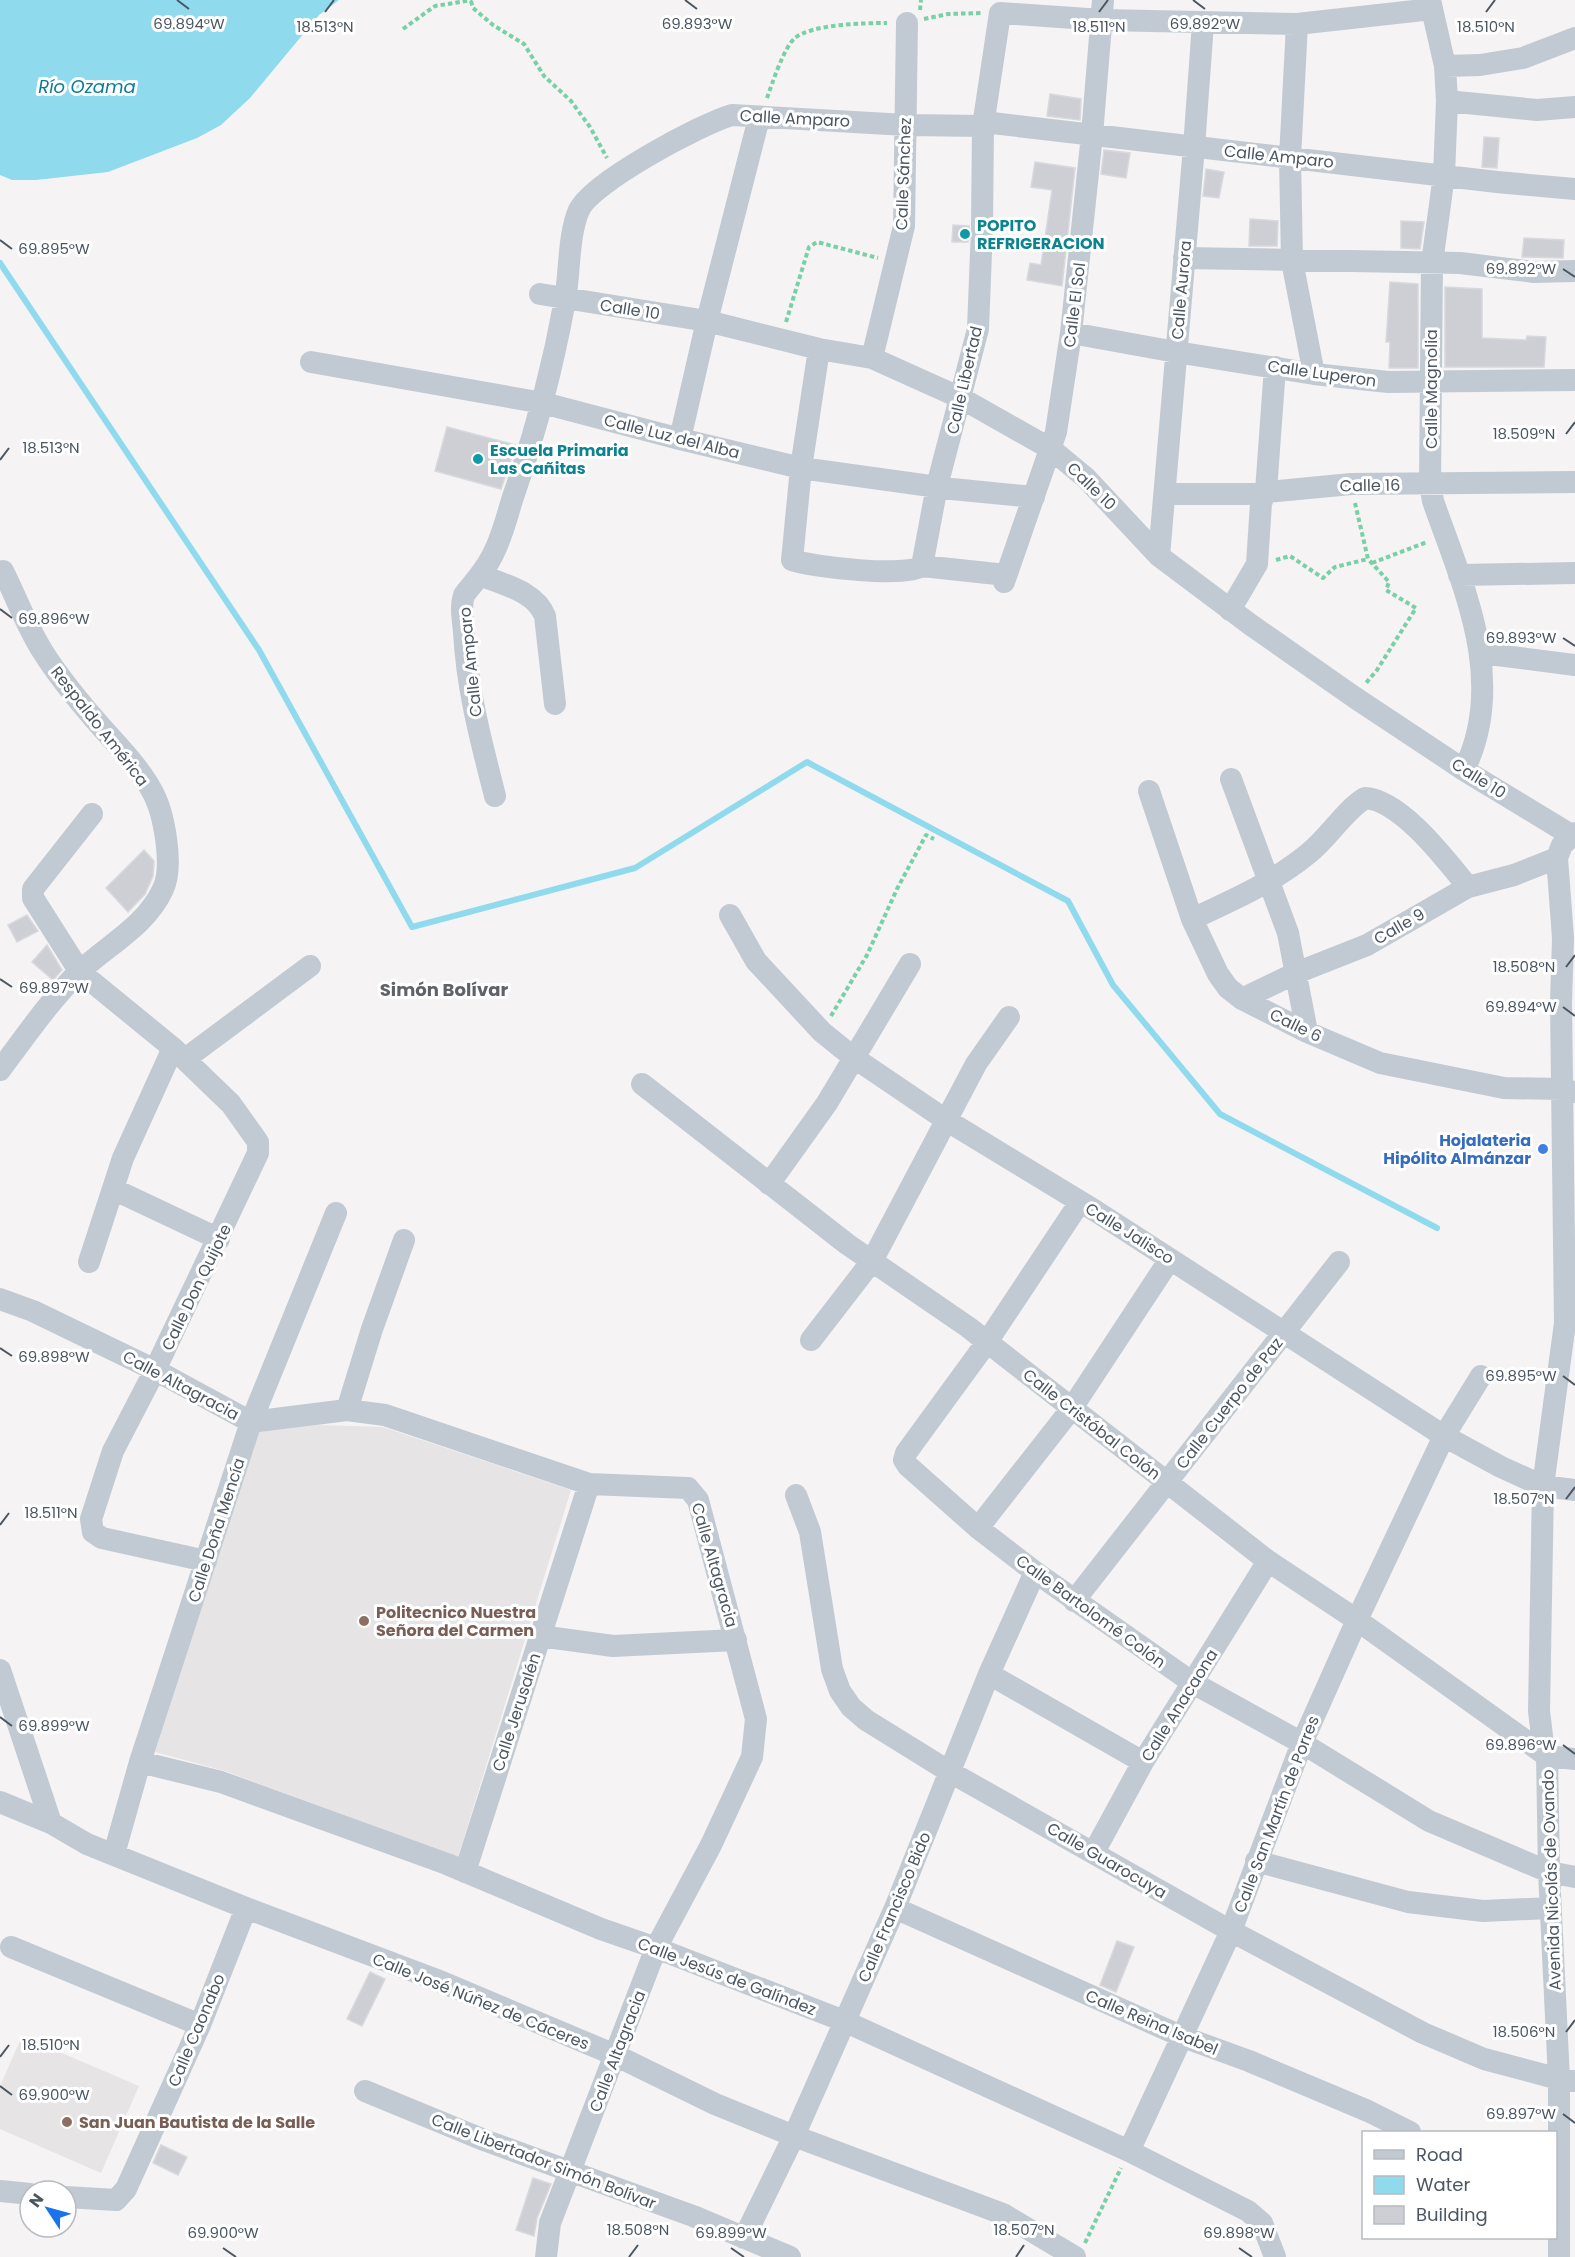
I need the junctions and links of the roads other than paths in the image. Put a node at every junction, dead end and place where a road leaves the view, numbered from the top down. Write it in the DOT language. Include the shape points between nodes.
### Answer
graph roads {
  1 [pos="1431,4"];
  2 [pos="1102,10"];
  3 [pos="907,23"];
  4 [pos="1203,23"];
  5 [pos="1297,24"];
  6 [pos="1575,38"];
  7 [pos="1445,66"];
  8 [pos="1447,101"];
  9 [pos="1575,107"];
  10 [pos="759,118"];
  11 [pos="906,125"];
  12 [pos="983,126"];
  13 [pos="1092,135"];
  14 [pos="1194,147"];
  15 [pos="1290,158"];
  16 [pos="1444,175"];
  17 [pos="1575,189"];
  18 [pos="1184,258"];
  19 [pos="1292,261"];
  20 [pos="1432,263"];
  21 [pos="1575,271"];
  22 [pos="540,294"];
  23 [pos="565,299"];
  24 [pos="707,321"];
  25 [pos="1071,333"];
  26 [pos="819,349"];
  27 [pos="1176,352"];
  28 [pos="872,358"];
  29 [pos="311,362"];
  30 [pos="1275,367"];
  31 [pos="1314,374"];
  32 [pos="1575,380"];
  33 [pos="1431,382"];
  34 [pos="961,398"];
  35 [pos="543,403"];
  36 [pos="681,439"];
  37 [pos="1051,449"];
  38 [pos="801,468"];
  39 [pos="1575,483"];
  40 [pos="1430,484"];
  41 [pos="937,486"];
  42 [pos="1266,491"];
  43 [pos="1165,494"];
  44 [pos="1034,497"];
  45 [pos="1159,556"];
  46 [pos="922,566"];
  47 [pos="3,571"];
  48 [pos="1575,573"];
  49 [pos="480,575"];
  50 [pos="1460,575"];
  51 [pos="1230,610"];
  52 [pos="1481,653"];
  53 [pos="1575,665"];
  54 [pos="555,704"];
  55 [pos="1464,770"];
  56 [pos="1231,779"];
  57 [pos="1149,791"];
  58 [pos="495,796"];
  59 [pos="92,814"];
  60 [pos="1573,834"];
  61 [pos="1557,858"];
  62 [pos="1269,882"];
  63 [pos="1468,886"];
  64 [pos="730,915"];
  65 [pos="1192,919"];
  66 [pos="1569,939"];
  67 [pos="910,964"];
  68 [pos="310,966"];
  69 [pos="80,972"];
  70 [pos="1296,973"];
  71 [pos="1242,999"];
  72 [pos="1009,1017"];
  73 [pos="1307,1032"];
  74 [pos="179,1054"];
  75 [pos="854,1057"];
  76 [pos="0,1070"];
  77 [pos="642,1084"];
  78 [pos="1569,1091"];
  79 [pos="946,1119"];
  80 [pos="769,1184"];
  81 [pos="113,1189"];
  82 [pos="1080,1202"];
  83 [pos="336,1213"];
  84 [pos="219,1239"];
  85 [pos="404,1240"];
  86 [pos="1170,1259"];
  87 [pos="872,1261"];
  88 [pos="89,1262"];
  89 [pos="1340,1262"];
  90 [pos="0,1299"];
  91 [pos="1570,1323"];
  92 [pos="1284,1331"];
  93 [pos="811,1341"];
  94 [pos="987,1342"];
  95 [pos="155,1370"];
  96 [pos="1481,1376"];
  97 [pos="1072,1408"];
  98 [pos="347,1410"];
  99 [pos="251,1422"];
  100 [pos="1444,1436"];
  101 [pos="1167,1483"];
  102 [pos="589,1484"];
  103 [pos="1543,1486"];
  104 [pos="1575,1490"];
  105 [pos="796,1495"];
  106 [pos="978,1528"];
  107 [pos="206,1561"];
  108 [pos="1268,1561"];
  109 [pos="1035,1572"];
  110 [pos="1074,1601"];
  111 [pos="1357,1620"];
  112 [pos="540,1636"];
  113 [pos="736,1640"];
  114 [pos="0,1670"];
  115 [pos="989,1674"];
  116 [pos="1193,1683"];
  117 [pos="1302,1743"];
  118 [pos="1548,1756"];
  119 [pos="1575,1759"];
  120 [pos="140,1762"];
  121 [pos="1143,1762"];
  122 [pos="950,1772"];
  123 [pos="8,1806"];
  124 [pos="51,1822"];
  125 [pos="1094,1852"];
  126 [pos="114,1854"];
  127 [pos="1256,1861"];
  128 [pos="465,1872"];
  129 [pos="1548,1872"];
  130 [pos="1575,1877"];
  131 [pos="246,1908"];
  132 [pos="895,1908"];
  133 [pos="1550,1908"];
  134 [pos="1231,1931"];
  135 [pos="11,1947"];
  136 [pos="656,1948"];
  137 [pos="844,2021"];
  138 [pos="200,2025"];
  139 [pos="1183,2037"];
  140 [pos="615,2055"];
  141 [pos="1567,2080"];
  142 [pos="365,2091"];
  143 [pos="1406,2131"];
  144 [pos="794,2136"];
  145 [pos="1129,2151"];
  146 [pos="571,2172"];
  147 [pos="1557,2176"];
  148 [pos="0,2191"];
  149 [pos="18,2193"];
  150 [pos="78,2198"];
  151 [pos="744,2238"];
  152 [pos="1079,2252"];
  153 [pos="546,2257"];
  154 [pos="790,2257"];
  155 [pos="1275,2257"];
  156 [pos="1559,2257"];
  1 -- 5 [label="street"];
  1 -- 7 [label="street, Calle Magnolia"];
  2 -- 4 [label="street"];
  2 -- 12 [label="street, Calle Libertad" via="999,13"];
  2 -- 13 [label="street, Calle El Sol"];
  3 -- 11 [label="street, Calle Sánchez"];
  4 -- 5 [label="street"];
  4 -- 14 [label="street, Calle Aurora"];
  5 -- 15 [label="street"];
  6 -- 7 [label="street" via="1523,58"];
  7 -- 8 [label="street, Calle Magnolia"];
  8 -- 9 [label="street" via="1537,110"];
  8 -- 16 [label="street, Calle Magnolia"];
  10 -- 11 [label="street, Calle Amparo"];
  10 -- 23 [label="street, Calle Amparo" via="732,115 714,120 616,175 590,195 579,209 574,228"];
  10 -- 24 [label="street"];
  11 -- 12 [label="street, Calle Amparo"];
  11 -- 28 [label="street, Calle Sánchez" via="904,226"];
  12 -- 13 [label="street, Calle Amparo" via="992,123"];
  12 -- 34 [label="street, Calle Libertad" via="978,328"];
  13 -- 14 [label="street, Calle Amparo"];
  13 -- 25 [label="street, Calle El Sol"];
  14 -- 15 [label="street, Calle Amparo"];
  14 -- 18 [label="street, Calle Aurora"];
  15 -- 16 [label="street, Calle Amparo"];
  15 -- 19 [label="street"];
  16 -- 17 [label="street, Calle Amparo"];
  16 -- 20 [label="street, Calle Magnolia"];
  18 -- 19 [label="street"];
  18 -- 27 [label="street, Calle Aurora"];
  19 -- 20 [label="street"];
  19 -- 31 [label="street"];
  20 -- 21 [label="street" via="1534,272"];
  20 -- 33 [label="street, Calle Magnolia"];
  22 -- 23 [label="street, Calle 10"];
  23 -- 24 [label="street, Calle 10"];
  23 -- 35 [label="street, Calle Amparo"];
  24 -- 26 [label="street, Calle 10"];
  24 -- 36 [label="street"];
  25 -- 27 [label="street, Calle Luperon"];
  25 -- 37 [label="street, Calle El Sol"];
  26 -- 28 [label="street, Calle 10"];
  26 -- 38 [label="street"];
  27 -- 30 [label="street, Calle Luperon"];
  27 -- 43 [label="street, Calle Aurora"];
  28 -- 34 [label="street, Calle 10"];
  29 -- 35 [label="street, Calle Luz del Alba"];
  30 -- 31 [label="street, Calle Luperon"];
  30 -- 42 [label="street"];
  31 -- 33 [label="street, Calle Luperon"];
  32 -- 33 [label="street, Calle Luperon"];
  33 -- 40 [label="street, Calle Magnolia"];
  34 -- 37 [label="street, Calle 10"];
  34 -- 41 [label="street, Calle Libertad"];
  35 -- 36 [label="street, Calle Luz del Alba"];
  35 -- 49 [label="street, Calle Amparo" via="502,531"];
  36 -- 38 [label="street, Calle Luz del Alba"];
  37 -- 44 [label="street, Calle El Sol"];
  37 -- 45 [label="street, Calle 10" via="1086,478"];
  38 -- 41 [label="street, Calle Luz del Alba"];
  38 -- 46 [label="street" via="791,559 882,571"];
  39 -- 40 [label="street, Calle 16"];
  40 -- 42 [label="street, Calle 16" via="1351,484"];
  40 -- 50 [label="street, Calle Magnolia"];
  41 -- 44 [label="street, Calle Luz del Alba"];
  41 -- 46 [label="street, Calle Libertad"];
  42 -- 43 [label="street, Calle 16"];
  42 -- 51 [label="street" via="1261,503 1257,564"];
  43 -- 45 [label="street, Calle Aurora"];
  44 -- 46 [label="street, Calle El Sol" via="1005,578"];
  45 -- 51 [label="street, Calle 10"];
  47 -- 69 [label="street, Respaldo América" via="42,650 153,793 168,850 164,889 142,918"];
  48 -- 50 [label="street"];
  49 -- 54 [label="street" via="541,605"];
  49 -- 58 [label="street, Calle Amparo" via="462,603 464,634 476,724"];
  50 -- 52 [label="street, Calle Magnolia"];
  51 -- 55 [label="street, Calle 10"];
  52 -- 53 [label="street"];
  52 -- 55 [label="street, Calle Magnolia" via="1482,710 1473,752"];
  55 -- 60 [label="street, Calle 10"];
  56 -- 62 [label="street"];
  57 -- 65 [label="street, Calle 6"];
  59 -- 69 [label="street" via="31,894"];
  60 -- 61 [label="street, Calle 10" via="1562,845"];
  61 -- 63 [label="street, Calle 9" via="1514,875"];
  61 -- 66 [label="street, Avenida Nicolás de Ovando"];
  62 -- 63 [label="street" via="1327,838 1365,798 1384,802 1426,837"];
  62 -- 65 [label="street"];
  62 -- 70 [label="street" via="1288,933"];
  63 -- 70 [label="street, Calle 9" via="1367,945"];
  64 -- 75 [label="street, Calle Jalisco" via="756,961 822,1032"];
  65 -- 71 [label="street, Calle 6" via="1218,974"];
  66 -- 78 [label="street, Avenida Nicolás de Ovando"];
  67 -- 75 [label="street"];
  68 -- 74 [label="street"];
  69 -- 74 [label="street"];
  69 -- 76 [label="street"];
  70 -- 71 [label="street, Calle 9"];
  70 -- 73 [label="street"];
  71 -- 73 [label="street, Calle 6"];
  72 -- 79 [label="street"];
  73 -- 78 [label="street, Calle 6" via="1380,1063 1504,1088"];
  74 -- 81 [label="street" via="123,1158"];
  74 -- 84 [label="street, Calle Don Quijote" via="231,1104 258,1142 258,1153"];
  75 -- 79 [label="street, Calle Jalisco"];
  75 -- 80 [label="street"];
  77 -- 80 [label="street, Calle Cristóbal Colón"];
  78 -- 91 [label="street, Avenida Nicolás de Ovando"];
  79 -- 82 [label="street, Calle Jalisco"];
  79 -- 87 [label="street"];
  80 -- 87 [label="street, Calle Cristóbal Colón"];
  81 -- 84 [label="street"];
  81 -- 88 [label="street"];
  82 -- 86 [label="street, Calle Jalisco"];
  82 -- 94 [label="street, Calle Bartolomé Colón"];
  83 -- 99 [label="street, Calle Doña Mencía"];
  84 -- 95 [label="street, Calle Don Quijote"];
  85 -- 98 [label="street"];
  86 -- 92 [label="street, Calle Jalisco"];
  86 -- 97 [label="street"];
  87 -- 93 [label="street"];
  87 -- 94 [label="street, Calle Cristóbal Colón"];
  89 -- 92 [label="street, Calle Cuerpo de Paz"];
  90 -- 95 [label="street, Calle Altagracia"];
  91 -- 103 [label="street, Avenida Nicolás de Ovando"];
  92 -- 100 [label="street, Calle Jalisco"];
  92 -- 101 [label="street, Calle Cuerpo de Paz"];
  94 -- 97 [label="street, Calle Cristóbal Colón"];
  94 -- 106 [label="street, Calle Bartolomé Colón" via="904,1460"];
  95 -- 99 [label="street, Calle Altagracia"];
  95 -- 107 [label="street, Calle Don Quijote" via="113,1451 91,1519 93,1532 102,1538"];
  96 -- 100 [label="street, Calle San Martín de Porres"];
  97 -- 101 [label="street, Calle Cristóbal Colón"];
  97 -- 106 [label="street"];
  98 -- 99 [label="street, Calle Altagracia"];
  98 -- 102 [label="street, Calle Altagracia" via="385,1415"];
  99 -- 107 [label="street, Calle Doña Mencía"];
  100 -- 103 [label="street, Calle Jalisco"];
  100 -- 111 [label="street, Calle San Martín de Porres"];
  101 -- 108 [label="street, Calle Cristóbal Colón"];
  101 -- 110 [label="street, Calle Cuerpo de Paz"];
  102 -- 112 [label="street, Calle Jerusalén"];
  102 -- 113 [label="street, Calle Altagracia" via="688,1488 694,1493"];
  103 -- 104 [label="street, Calle Jalisco"];
  103 -- 118 [label="street, Avenida Nicolás de Ovando" via="1539,1711"];
  105 -- 122 [label="street, Calle Guarocuya" via="810,1532 832,1669 840,1691 866,1720"];
  106 -- 109 [label="street, Calle Bartolomé Colón"];
  107 -- 120 [label="street, Calle Doña Mencía"];
  108 -- 111 [label="street, Calle Cristóbal Colón"];
  108 -- 116 [label="street, Calle Anacaona"];
  109 -- 110 [label="street, Calle Bartolomé Colón"];
  109 -- 115 [label="street, Calle Francisco Bido"];
  110 -- 116 [label="street, Calle Bartolomé Colón"];
  111 -- 117 [label="street, Calle San Martín de Porres"];
  111 -- 118 [label="street, Calle Cristóbal Colón"];
  112 -- 113 [label="street" via="613,1646"];
  112 -- 128 [label="street, Calle Jerusalén"];
  113 -- 136 [label="street, Calle Altagracia" via="756,1719 752,1757"];
  114 -- 124 [label="street"];
  115 -- 121 [label="street"];
  115 -- 122 [label="street, Calle Francisco Bido"];
  116 -- 117 [label="street, Calle Bartolomé Colón"];
  116 -- 121 [label="street, Calle Anacaona"];
  117 -- 127 [label="street, Calle San Martín de Porres"];
  117 -- 129 [label="street, Calle Bartolomé Colón" via="1429,1821"];
  118 -- 119 [label="street"];
  118 -- 129 [label="street, Avenida Nicolás de Ovando"];
  120 -- 126 [label="street, Calle Doña Mencía"];
  120 -- 128 [label="street, Calle Jesús de Galíndez" via="221,1782"];
  121 -- 125 [label="street, Calle Anacaona"];
  122 -- 125 [label="street, Calle Guarocuya"];
  122 -- 132 [label="street, Calle Francisco Bido"];
  123 -- 124 [label="street, Calle José Núñez de Cáceres"];
  124 -- 126 [label="street, Calle José Núñez de Cáceres" via="87,1844"];
  125 -- 134 [label="street, Calle Guarocuya"];
  126 -- 131 [label="street, Calle José Núñez de Cáceres"];
  127 -- 133 [label="street" via="1408,1902 1483,1911"];
  127 -- 134 [label="street, Calle San Martín de Porres"];
  128 -- 136 [label="street, Calle Jesús de Galíndez"];
  129 -- 130 [label="street, Calle Bartolomé Colón"];
  129 -- 133 [label="street, Avenida Nicolás de Ovando"];
  131 -- 138 [label="street, Calle Caonabo"];
  131 -- 140 [label="street, Calle José Núñez de Cáceres" via="437,1980"];
  132 -- 137 [label="street, Calle Francisco Bido"];
  132 -- 139 [label="street, Calle Reina Isabel"];
  133 -- 141 [label="street, Avenida Nicolás de Ovando"];
  134 -- 139 [label="street, Calle San Martín de Porres"];
  134 -- 141 [label="street, Calle Guarocuya" via="1423,2033 1484,2059"];
  135 -- 138 [label="street"];
  136 -- 137 [label="street, Calle Jesús de Galíndez"];
  136 -- 140 [label="street, Calle Altagracia"];
  137 -- 144 [label="street, Calle Francisco Bido"];
  137 -- 145 [label="street, Calle Jesús de Galíndez"];
  138 -- 150 [label="street, Calle Caonabo" via="126,2189 116,2200"];
  139 -- 143 [label="street, Calle Reina Isabel" via="1368,2111"];
  139 -- 145 [label="street, Calle San Martín de Porres"];
  140 -- 144 [label="street, Calle José Núñez de Cáceres" via="715,2104"];
  140 -- 146 [label="street, Calle Altagracia"];
  141 -- 147 [label="street, Avenida Nicolás de Ovando"];
  142 -- 146 [label="street, Calle Libertador Simón Bolívar"];
  144 -- 151 [label="street, Calle Francisco Bido"];
  144 -- 152 [label="street, Calle José Núñez de Cáceres" via="1004,2214"];
  145 -- 155 [label="street, Calle Jesús de Galíndez" via="1248,2211 1262,2223"];
  146 -- 151 [label="street, Calle Libertador Simón Bolívar"];
  146 -- 153 [label="street, Calle Altagracia" via="550,2223"];
  147 -- 156 [label="street, Avenida Nicolás de Ovando"];
  148 -- 149 [label="street"];
  151 -- 154 [label="street, Calle Libertador Simón Bolívar"];
}
